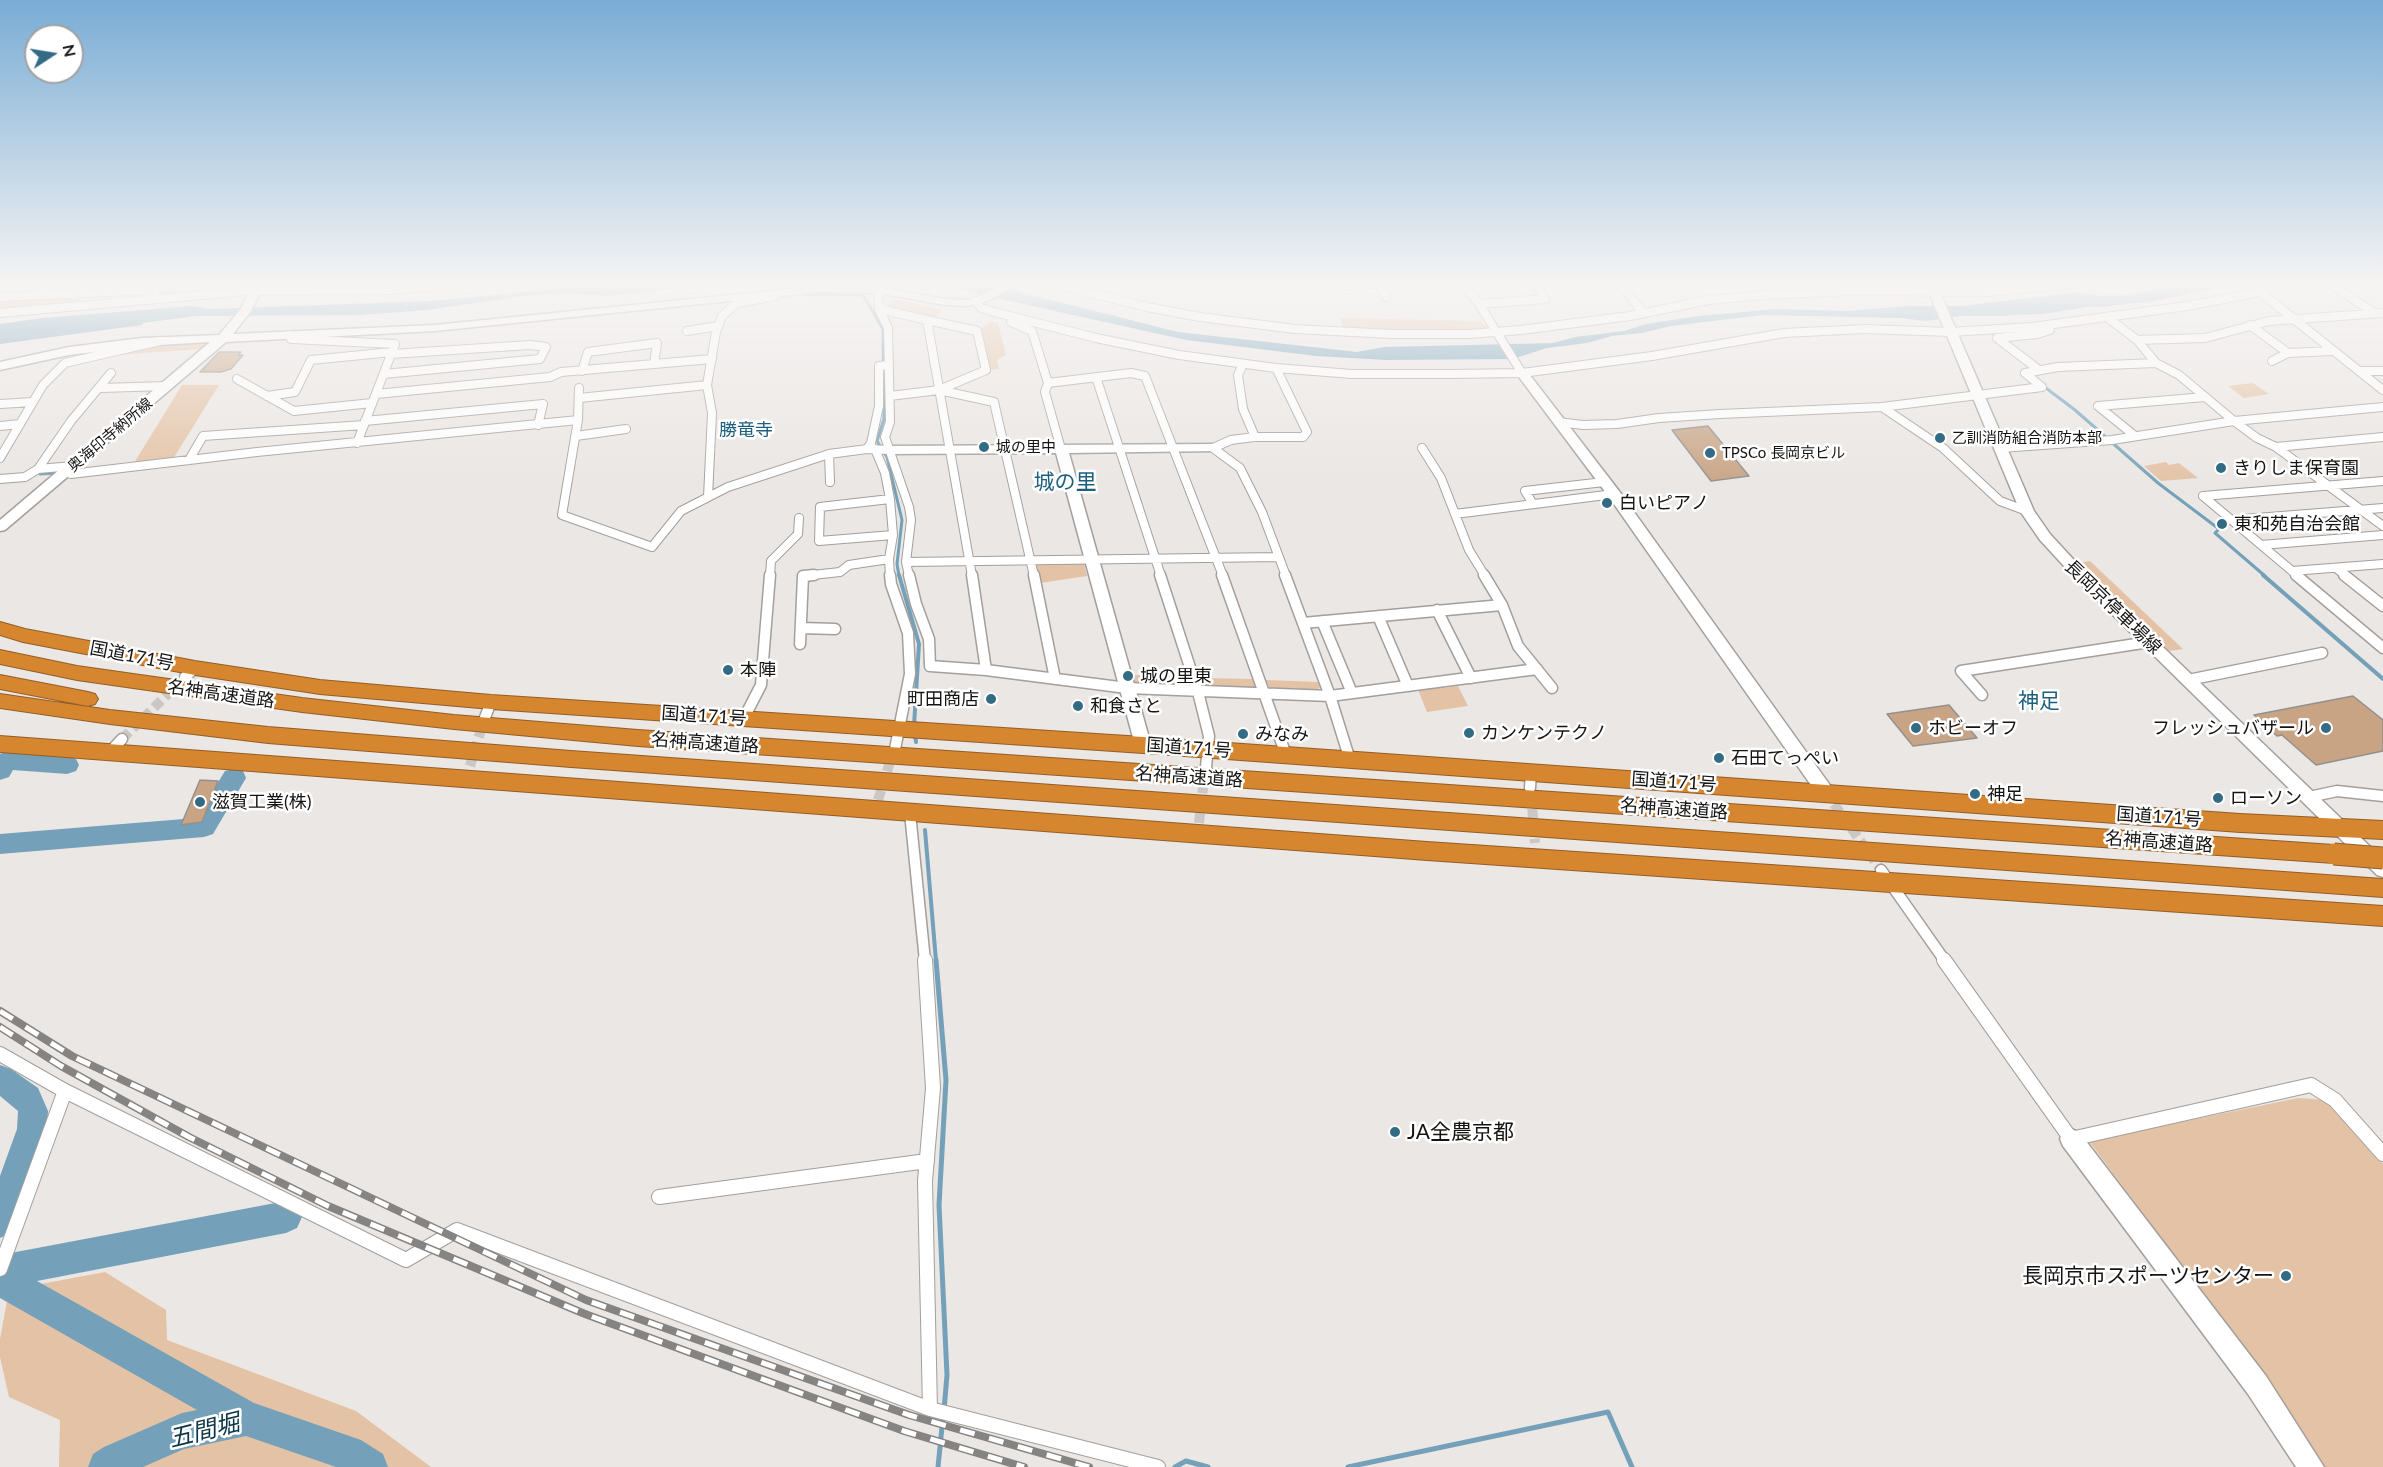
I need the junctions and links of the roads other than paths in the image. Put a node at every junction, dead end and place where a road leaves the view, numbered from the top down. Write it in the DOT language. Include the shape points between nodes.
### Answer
graph roads {
  1 [pos="71,351"];
  2 [pos="115,351"];
  3 [pos="207,351"];
  4 [pos="419,351"];
  5 [pos="544,351"];
  6 [pos="592,351"];
  7 [pos="656,351"];
  8 [pos="713,351"];
  9 [pos="889,351"];
  10 [pos="932,351"];
  11 [pos="982,351"];
  12 [pos="1038,351"];
  13 [pos="1165,351"];
  14 [pos="1509,351"];
  15 [pos="1678,351"];
  16 [pos="1959,351"];
  17 [pos="2015,351"];
  18 [pos="2147,351"];
  19 [pos="2322,351"];
  20 [pos="2332,351"];
  21 [pos="392,353"];
  22 [pos="2288,353"];
  23 [pos="712,359"];
  24 [pos="2272,361"];
  25 [pos="2156,363"];
  26 [pos="654,364"];
  27 [pos="1243,364"];
  28 [pos="890,365"];
  29 [pos="0,366"];
  30 [pos="1276,368"];
  31 [pos="1520,370"];
  32 [pos="2039,370"];
  33 [pos="582,371"];
  34 [pos="2360,371"];
  35 [pos="2383,371"];
  36 [pos="111,373"];
  37 [pos="384,374"];
  38 [pos="1096,377"];
  39 [pos="237,379"];
  40 [pos="1048,383"];
  41 [pos="707,385"];
  42 [pos="167,386"];
  43 [pos="100,388"];
  44 [pos="579,388"];
  45 [pos="939,390"];
  46 [pos="2383,390"];
  47 [pos="376,393"];
  48 [pos="1976,394"];
  49 [pos="267,396"];
  50 [pos="890,396"];
  51 [pos="2205,397"];
  52 [pos="579,398"];
  53 [pos="33,402"];
  54 [pos="372,403"];
  55 [pos="0,404"];
  56 [pos="1882,407"];
  57 [pos="2383,407"];
  58 [pos="311,409"];
  59 [pos="578,420"];
  60 [pos="1558,422"];
  61 [pos="2234,422"];
  62 [pos="365,423"];
  63 [pos="20,424"];
  64 [pos="538,424"];
  65 [pos="0,426"];
  66 [pos="626,429"];
  67 [pos="301,430"];
  68 [pos="576,436"];
  69 [pos="2135,436"];
  70 [pos="1255,437"];
  71 [pos="2383,438"];
  72 [pos="357,443"];
  73 [pos="2276,447"];
  74 [pos="1118,448"];
  75 [pos="1172,448"];
  76 [pos="1213,448"];
  77 [pos="1422,448"];
  78 [pos="2001,448"];
  79 [pos="871,449"];
  80 [pos="1005,449"];
  81 [pos="1061,449"];
  82 [pos="890,450"];
  83 [pos="949,450"];
  84 [pos="2,453"];
  85 [pos="829,454"];
  86 [pos="189,460"];
  87 [pos="38,469"];
  88 [pos="72,470"];
  89 [pos="0,479"];
  90 [pos="2383,481"];
  91 [pos="830,482"];
  92 [pos="2326,486"];
  93 [pos="1609,488"];
  94 [pos="708,497"];
  95 [pos="890,499"];
  96 [pos="1533,504"];
  97 [pos="2383,508"];
  98 [pos="2360,510"];
  99 [pos="2027,511"];
  100 [pos="1455,514"];
  101 [pos="799,519"];
  102 [pos="2231,520"];
  103 [pos="2383,526"];
  104 [pos="0,527"];
  105 [pos="893,535"];
  106 [pos="2383,535"];
  107 [pos="2261,545"];
  108 [pos="1277,556"];
  109 [pos="1155,558"];
  110 [pos="1216,558"];
  111 [pos="889,559"];
  112 [pos="1091,559"];
  113 [pos="1031,560"];
  114 [pos="970,561"];
  115 [pos="906,562"];
  116 [pos="2383,564"];
  117 [pos="2336,568"];
  118 [pos="2292,571"];
  119 [pos="1502,605"];
  120 [pos="2383,606"];
  121 [pos="1437,610"];
  122 [pos="1378,616"];
  123 [pos="1322,621"];
  124 [pos="1303,623"];
  125 [pos="0,628"];
  126 [pos="801,628"];
  127 [pos="835,629"];
  128 [pos="2149,642"];
  129 [pos="800,644"];
  130 [pos="2383,648"];
  131 [pos="2322,653"];
  132 [pos="0,657"];
  133 [pos="1537,669"];
  134 [pos="986,670"];
  135 [pos="1471,678"];
  136 [pos="1055,679"];
  137 [pos="2188,680"];
  138 [pos="0,681"];
  139 [pos="1408,686"];
  140 [pos="1126,688"];
  141 [pos="1552,688"];
  142 [pos="1198,692"];
  143 [pos="1352,693"];
  144 [pos="1266,694"];
  145 [pos="1982,695"];
  146 [pos="1330,696"];
  147 [pos="0,701"];
  148 [pos="744,718"];
  149 [pos="896,739"];
  150 [pos="0,744"];
  151 [pos="1143,745"];
  152 [pos="1286,755"];
  153 [pos="571,759"];
  154 [pos="1207,759"];
  155 [pos="1350,760"];
  156 [pos="2383,796"];
  157 [pos="2309,797"];
  158 [pos="1830,798"];
  159 [pos="910,813"];
  160 [pos="2341,827"];
  161 [pos="2383,830"];
  162 [pos="2383,858"];
  163 [pos="1885,876"];
  164 [pos="2379,882"];
  165 [pos="2383,916"];
  166 [pos="0,1054"];
  167 [pos="65,1091"];
  168 [pos="2071,1139"];
  169 [pos="2383,1154"];
  170 [pos="927,1161"];
  171 [pos="659,1197"];
  172 [pos="1,1265"];
  173 [pos="930,1409"];
  174 [pos="1158,1467"];
  175 [pos="2311,1467"];
  1 -- 29 [label="main road"];
  2 -- 53 [label="street" via="65,363 43,385"];
  3 -- 42 [label="main road, 奥海印寺納所線"];
  4 -- 21 [label="street"];
  5 -- 37 [label="street" via="540,359"];
  6 -- 33 [label="street" via="588,352"];
  7 -- 26 [label="street"];
  8 -- 23 [label="street"];
  9 -- 28 [label="street"];
  10 -- 45 [label="street"];
  11 -- 45 [label="street" via="986,370"];
  12 -- 40 [label="street"];
  13 -- 27 [label="street"];
  14 -- 31 [label="street"];
  15 -- 31 [label="street"];
  16 -- 48 [label="main road, 長岡京停車場線"];
  17 -- 32 [label="street"];
  18 -- 25 [label="street"];
  19 -- 22 [label="street"];
  20 -- 34 [label="street"];
  21 -- 37 [label="street"];
  21 -- 49 [label="street" via="311,360 295,392"];
  22 -- 24 [label="street"];
  23 -- 26 [label="street"];
  23 -- 41 [label="street"];
  25 -- 32 [label="street"];
  25 -- 51 [label="street" via="2179,375"];
  26 -- 33 [label="street"];
  27 -- 30 [label="street"];
  27 -- 70 [label="street" via="1238,375 1242,409"];
  28 -- 50 [label="street"];
  28 -- 79 [label="street" via="879,366 879,406"];
  30 -- 31 [label="street" via="1352,374"];
  30 -- 70 [label="street" via="1307,432 1303,437"];
  31 -- 60 [label="main road"];
  32 -- 48 [label="street" via="2025,373 2042,387"];
  33 -- 47 [label="street"];
  34 -- 35 [label="street"];
  34 -- 46 [label="street"];
  36 -- 43 [label="street"];
  37 -- 47 [label="street"];
  38 -- 40 [label="street"];
  38 -- 74 [label="street"];
  38 -- 75 [label="street" via="1131,373 1145,376"];
  39 -- 49 [label="street"];
  40 -- 81 [label="street" via="1045,392"];
  41 -- 52 [label="street"];
  41 -- 94 [label="street" via="712,413"];
  42 -- 43 [label="street"];
  42 -- 88 [label="main road, 奥海印寺納所線"];
  43 -- 87 [label="street"];
  44 -- 52 [label="street"];
  45 -- 50 [label="street"];
  45 -- 80 [label="street" via="994,402"];
  45 -- 83 [label="street"];
  47 -- 54 [label="street"];
  48 -- 56 [label="street"];
  48 -- 78 [label="main road, 長岡京停車場線"];
  49 -- 58 [label="street" via="294,411"];
  50 -- 82 [label="street" via="890,422 885,437"];
  51 -- 61 [label="street"];
  51 -- 69 [label="street" via="2098,406"];
  52 -- 59 [label="street"];
  53 -- 55 [label="street"];
  53 -- 63 [label="street"];
  54 -- 58 [label="street"];
  54 -- 62 [label="street"];
  56 -- 60 [label="street" via="1659,418 1617,424"];
  56 -- 99 [label="street" via="1923,432 2000,501"];
  57 -- 61 [label="street"];
  58 -- 67 [label="street"];
  59 -- 64 [label="street"];
  59 -- 68 [label="street"];
  60 -- 93 [label="main road"];
  61 -- 69 [label="street"];
  61 -- 73 [label="street"];
  62 -- 64 [label="street" via="543,404"];
  62 -- 67 [label="street"];
  62 -- 72 [label="street"];
  63 -- 65 [label="street"];
  63 -- 84 [label="street"];
  64 -- 72 [label="street"];
  66 -- 68 [label="street"];
  67 -- 86 [label="street" via="203,436"];
  68 -- 94 [label="street" via="562,515 652,547 681,511"];
  69 -- 78 [label="street"];
  70 -- 76 [label="street" via="1231,440"];
  71 -- 73 [label="street"];
  72 -- 86 [label="street"];
  73 -- 92 [label="street"];
  74 -- 75 [label="main road"];
  74 -- 81 [label="main road"];
  74 -- 109 [label="street"];
  75 -- 76 [label="main road"];
  75 -- 110 [label="street"];
  76 -- 108 [label="street" via="1240,468 1262,512"];
  77 -- 100 [label="street" via="1441,478"];
  78 -- 99 [label="main road, 長岡京停車場線"];
  79 -- 82 [label="street"];
  79 -- 85 [label="street"];
  79 -- 95 [label="street" via="885,473"];
  80 -- 81 [label="main road"];
  80 -- 83 [label="main road"];
  80 -- 113 [label="street"];
  81 -- 112 [label="main road"];
  82 -- 83 [label="main road"];
  82 -- 115 [label="street" via="911,520"];
  83 -- 114 [label="street"];
  85 -- 91 [label="street"];
  85 -- 94 [label="street"];
  86 -- 88 [label="street"];
  87 -- 88 [label="street"];
  87 -- 89 [label="street" via="25,477"];
  88 -- 104 [label="main road, 奥海印寺納所線"];
  90 -- 92 [label="street"];
  92 -- 98 [label="street"];
  92 -- 102 [label="street" via="2203,496"];
  93 -- 96 [label="street"];
  93 -- 96 [label="street" via="1525,491"];
  93 -- 158 [label="main road"];
  95 -- 105 [label="street"];
  95 -- 105 [label="street" via="820,507 819,541"];
  96 -- 100 [label="street"];
  97 -- 98 [label="street"];
  98 -- 102 [label="street"];
  98 -- 103 [label="street"];
  99 -- 128 [label="main road, 長岡京停車場線" via="2057,552"];
  100 -- 119 [label="street" via="1469,550"];
  101 -- 148 [label="street" via="798,534 771,561 761,685"];
  102 -- 107 [label="street"];
  105 -- 111 [label="street"];
  106 -- 107 [label="street"];
  107 -- 118 [label="street"];
  108 -- 110 [label="street"];
  108 -- 124 [label="street"];
  109 -- 110 [label="street"];
  109 -- 112 [label="street"];
  109 -- 142 [label="street"];
  110 -- 144 [label="street"];
  111 -- 126 [label="street" via="849,565 840,572 803,576"];
  111 -- 149 [label="street" via="891,584 908,633 910,674"];
  112 -- 113 [label="street"];
  112 -- 140 [label="main road"];
  113 -- 114 [label="street"];
  113 -- 136 [label="street"];
  114 -- 115 [label="street"];
  114 -- 134 [label="street"];
  115 -- 134 [label="street" via="929,639 930,666"];
  116 -- 117 [label="street"];
  117 -- 118 [label="street"];
  117 -- 120 [label="street"];
  118 -- 130 [label="street"];
  119 -- 121 [label="street"];
  119 -- 133 [label="street" via="1518,646"];
  121 -- 122 [label="street"];
  121 -- 135 [label="street"];
  122 -- 123 [label="street"];
  122 -- 139 [label="street"];
  123 -- 124 [label="street"];
  123 -- 143 [label="street"];
  124 -- 146 [label="street"];
  125 -- 148 [label="highway, 国道171号" via="190,673 487,711"];
  126 -- 127 [label="street"];
  126 -- 129 [label="street"];
  128 -- 137 [label="main road, 長岡京停車場線"];
  128 -- 145 [label="street" via="1961,671"];
  131 -- 137 [label="street"];
  132 -- 162 [label="highway, 名神高速道路, bridge" via="77,673 278,702 638,738"];
  133 -- 135 [label="street"];
  133 -- 141 [label="street"];
  134 -- 136 [label="street"];
  135 -- 139 [label="street"];
  136 -- 140 [label="street"];
  137 -- 157 [label="main road, 長岡京停車場線"];
  138 -- 153 [label="highway, 名神高速道路" via="61,696 290,729"];
  139 -- 143 [label="street"];
  140 -- 142 [label="street"];
  140 -- 151 [label="main road"];
  142 -- 144 [label="street"];
  142 -- 154 [label="street" via="1209,736"];
  143 -- 146 [label="street"];
  144 -- 146 [label="street"];
  144 -- 152 [label="street"];
  146 -- 155 [label="street"];
  147 -- 153 [label="highway, 名神高速道路" via="257,734"];
  148 -- 149 [label="highway, 国道171号"];
  149 -- 151 [label="highway, 国道171号"];
  150 -- 159 [label="highway" via="115,746 876,805"];
  151 -- 154 [label="highway, 国道171号"];
  152 -- 154 [label="highway, 国道171号"];
  152 -- 155 [label="highway, 国道171号"];
  153 -- 164 [label="highway, 名神高速道路"];
  155 -- 158 [label="highway, 国道171号" via="1531,780"];
  156 -- 157 [label="street" via="2337,791"];
  157 -- 160 [label="main road, 長岡京停車場線"];
  158 -- 160 [label="highway, 国道171号"];
  159 -- 163 [label="highway" via="1199,828"];
  159 -- 170 [label="street" via="933,1088"];
  160 -- 161 [label="highway, 国道171号"];
  160 -- 164 [label="main road, 長岡京停車場線"];
  163 -- 165 [label="highway"];
  163 -- 168 [label="street"];
  166 -- 167 [label="street"];
  167 -- 172 [label="street"];
  167 -- 173 [label="street" via="406,1260 457,1230"];
  168 -- 169 [label="street" via="2311,1085 2335,1100"];
  168 -- 175 [label="main road" via="2257,1385"];
  170 -- 171 [label="street"];
  170 -- 173 [label="street" via="925,1263"];
  173 -- 174 [label="street"];
}
